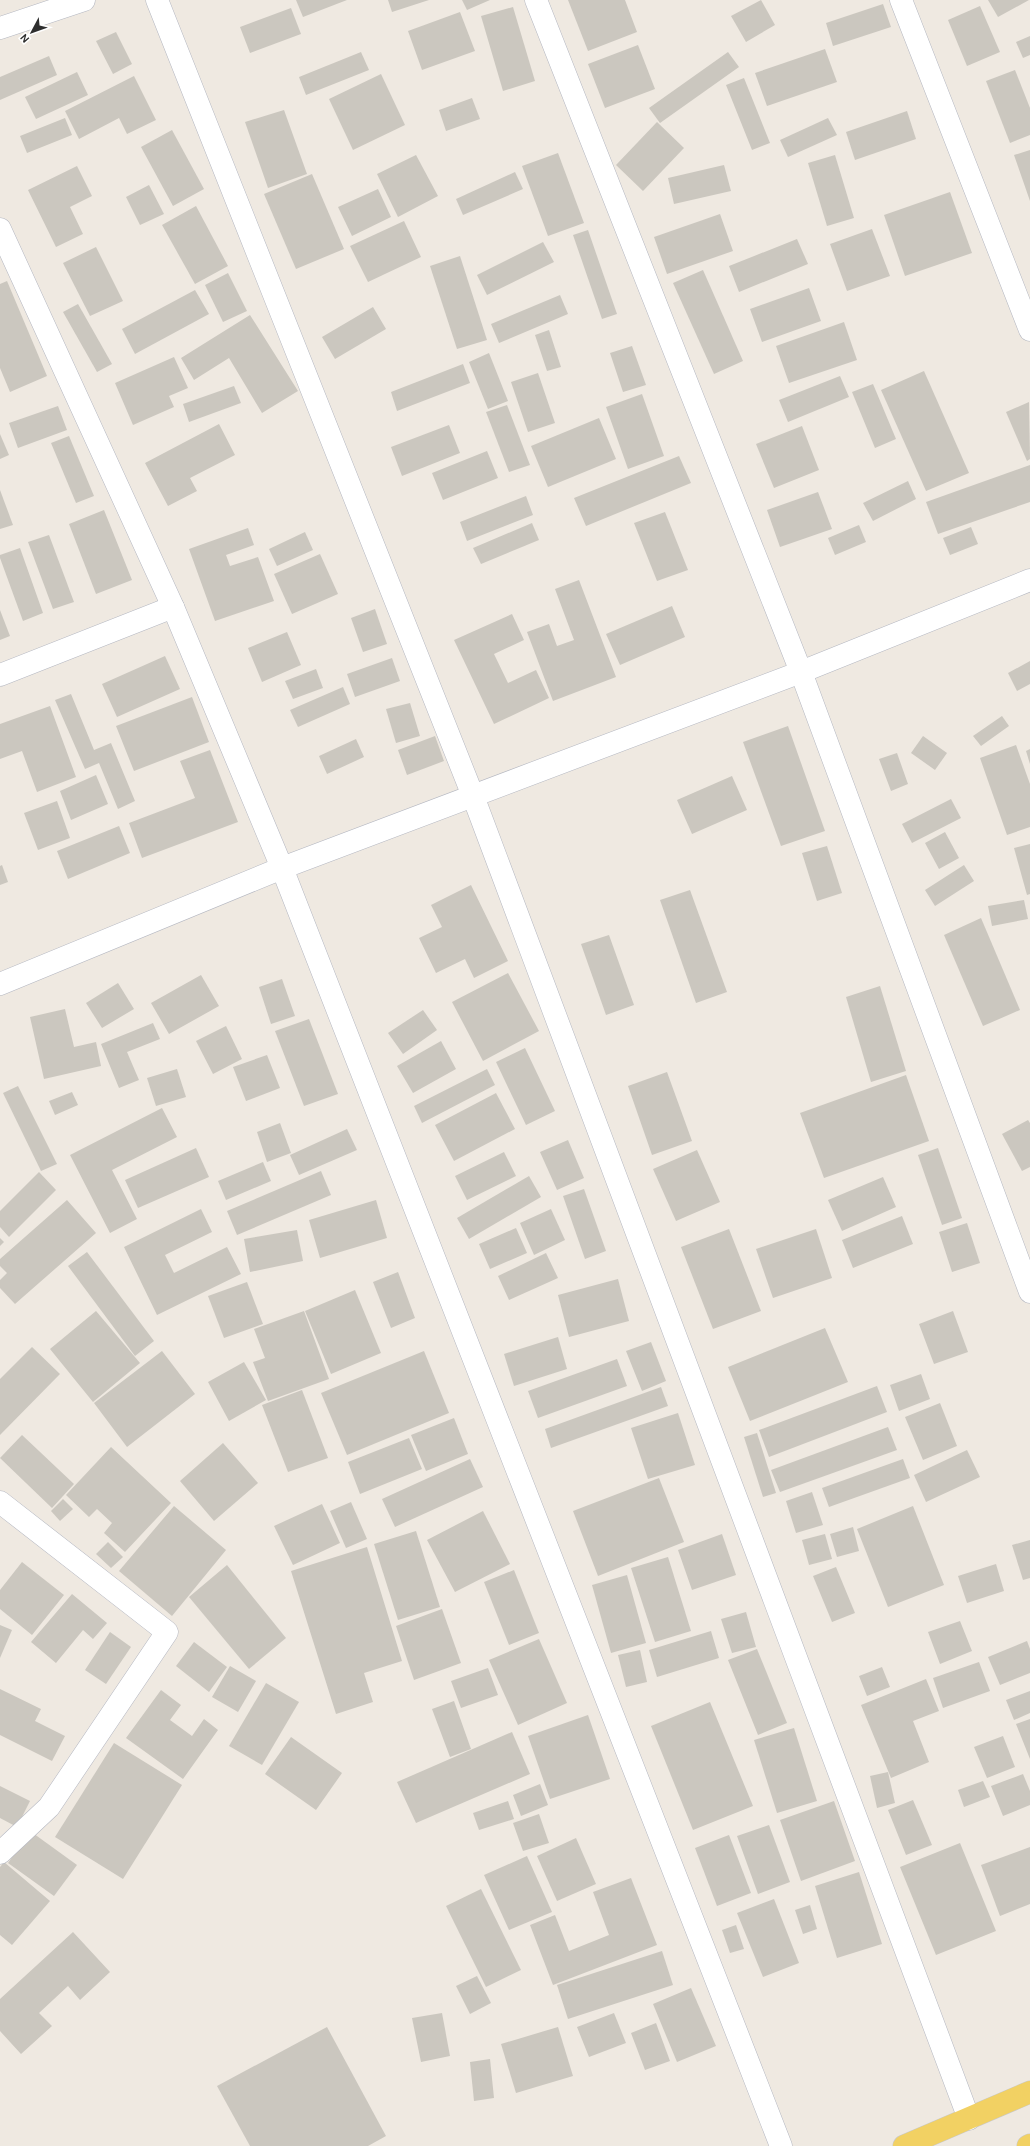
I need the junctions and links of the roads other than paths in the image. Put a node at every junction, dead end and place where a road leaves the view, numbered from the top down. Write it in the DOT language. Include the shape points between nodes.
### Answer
graph roads {
  1 [pos="84,0"];
  2 [pos="157,0"];
  3 [pos="536,0"];
  4 [pos="901,0"];
  5 [pos="0,28"];
  6 [pos="0,229"];
  7 [pos="1030,330"];
  8 [pos="1030,580"];
  9 [pos="173,607"];
  10 [pos="801,672"];
  11 [pos="0,676"];
  12 [pos="473,796"];
  13 [pos="282,868"];
  14 [pos="1,982"];
  15 [pos="1030,1292"];
  16 [pos="0,1502"];
  17 [pos="4,1842"];
  18 [pos="1030,2092"];
  19 [pos="969,2119"];
  20 [pos="781,2146"];
  21 [pos="904,2146"];
  1 -- 5 [label="street"];
  2 -- 12 [label="street"];
  3 -- 10 [label="street"];
  4 -- 7 [label="street"];
  6 -- 9 [label="street"];
  8 -- 10 [label="street"];
  9 -- 11 [label="street"];
  9 -- 13 [label="street"];
  10 -- 12 [label="street"];
  10 -- 15 [label="street"];
  12 -- 13 [label="street"];
  12 -- 19 [label="street"];
  13 -- 14 [label="street"];
  13 -- 20 [label="street"];
  16 -- 17 [label="street" via="167,1632 49,1807"];
  18 -- 19 [label="main road"];
  19 -- 21 [label="main road"];
}
